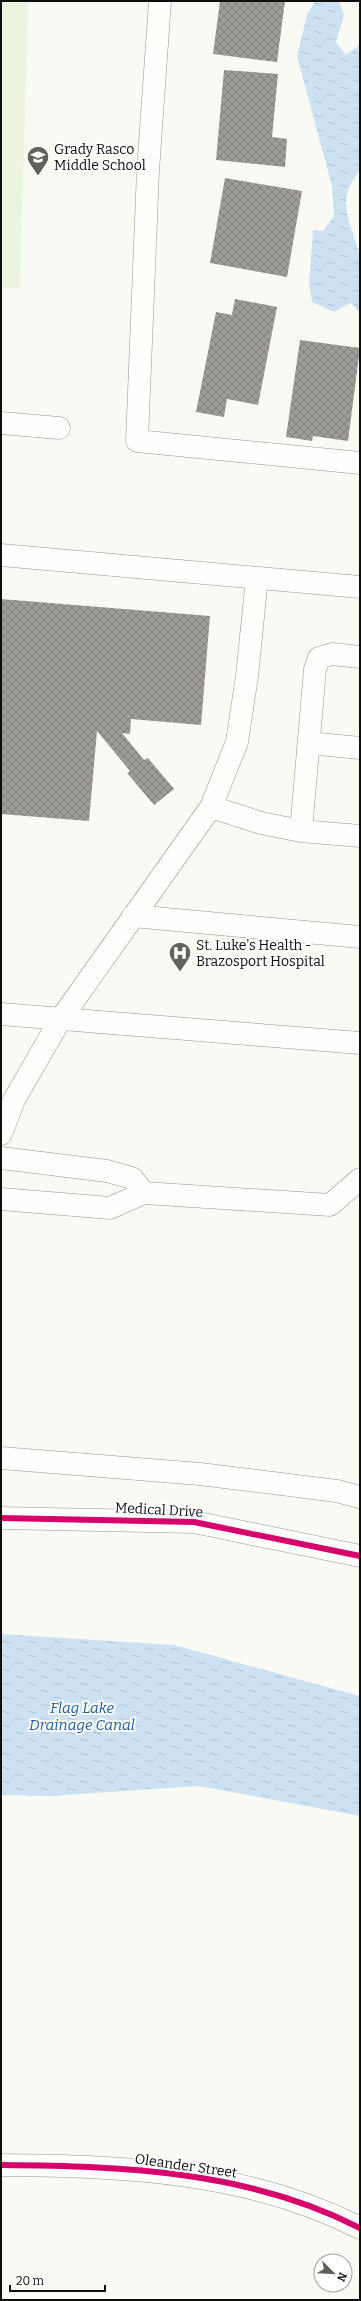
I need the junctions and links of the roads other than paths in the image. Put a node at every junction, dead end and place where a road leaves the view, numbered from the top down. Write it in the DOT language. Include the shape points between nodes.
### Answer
graph roads {
  1 [pos="160,1"];
  2 [pos="1,423"];
  3 [pos="59,428"];
  4 [pos="360,463"];
  5 [pos="1,555"];
  6 [pos="257,578"];
  7 [pos="360,587"];
  8 [pos="360,657"];
  9 [pos="309,743"];
  10 [pos="360,748"];
  11 [pos="211,807"];
  12 [pos="301,831"];
  13 [pos="360,836"];
  14 [pos="133,916"];
  15 [pos="360,936"];
  16 [pos="1,1014"];
  17 [pos="60,1020"];
  18 [pos="360,1043"];
  19 [pos="1,1134"];
  20 [pos="1,1158"];
  21 [pos="360,1179"];
  22 [pos="144,1193"];
  23 [pos="1,1199"];
  24 [pos="1,1458"];
  25 [pos="360,1497"];
  26 [pos="1,1518"];
  27 [pos="360,1556"];
  28 [pos="1,2165"];
  29 [pos="360,2228"];
  1 -- 4 [label="street" via="148,171 137,441"];
  2 -- 3 [label="street"];
  5 -- 6 [label="street"];
  6 -- 7 [label="street"];
  6 -- 11 [label="street" via="237,742"];
  8 -- 9 [label="street" via="332,654 319,658 315,669"];
  9 -- 10 [label="street"];
  9 -- 12 [label="street"];
  11 -- 12 [label="street" via="261,824"];
  11 -- 14 [label="street"];
  12 -- 13 [label="street"];
  14 -- 15 [label="street"];
  14 -- 17 [label="street"];
  16 -- 17 [label="street"];
  17 -- 18 [label="street"];
  17 -- 19 [label="street" via="14,1100"];
  20 -- 22 [label="street" via="107,1171 132,1178"];
  21 -- 22 [label="street" via="330,1205"];
  22 -- 23 [label="street" via="110,1208"];
  24 -- 25 [label="street" via="200,1474 337,1491"];
  26 -- 27 [label="street, Medical Drive" via="194,1522"];
  28 -- 29 [label="street, Oleander Street" via="145,2170 219,2180 277,2195"];
}
